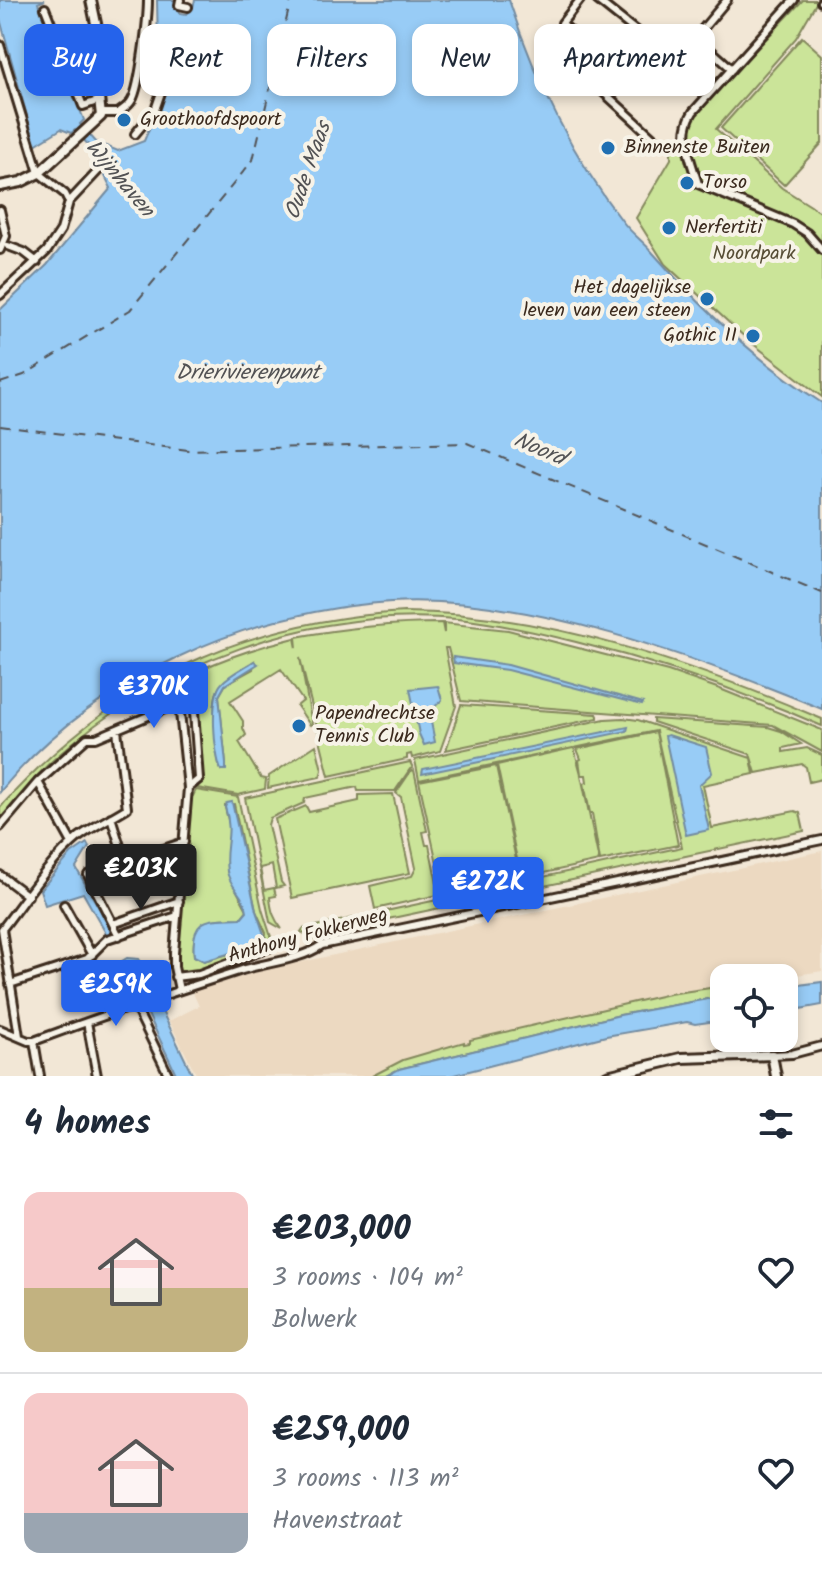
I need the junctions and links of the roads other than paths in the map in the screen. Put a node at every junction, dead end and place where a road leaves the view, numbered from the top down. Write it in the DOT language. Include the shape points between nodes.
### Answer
graph roads {
  1 [pos="91,0"];
  2 [pos="148,0"];
  3 [pos="180,0"];
  4 [pos="580,0"];
  5 [pos="597,0"];
  6 [pos="727,0"];
  7 [pos="794,0"];
  8 [pos="188,7"];
  9 [pos="45,8"];
  10 [pos="147,24"];
  11 [pos="627,24"];
  12 [pos="707,24"];
  13 [pos="0,45"];
  14 [pos="715,54"];
  15 [pos="140,58"];
  16 [pos="732,69"];
  17 [pos="160,96"];
  18 [pos="100,100"];
  19 [pos="102,113"];
  20 [pos="135,134"];
  21 [pos="685,143"];
  22 [pos="99,170"];
  23 [pos="39,173"];
  24 [pos="0,186"];
  25 [pos="69,202"];
  26 [pos="0,210"];
  27 [pos="4,246"];
  28 [pos="822,250"];
  29 [pos="37,262"];
  30 [pos="0,295"];
  31 [pos="179,703"];
  32 [pos="117,730"];
  33 [pos="38,782"];
  34 [pos="188,788"];
  35 [pos="111,817"];
  36 [pos="0,827"];
  37 [pos="822,840"];
  38 [pos="184,842"];
  39 [pos="72,843"];
  40 [pos="125,862"];
  41 [pos="0,875"];
  42 [pos="28,896"];
  43 [pos="179,901"];
  44 [pos="64,905"];
  45 [pos="177,916"];
  46 [pos="113,924"];
  47 [pos="116,936"];
  48 [pos="277,945"];
  49 [pos="92,955"];
  50 [pos="175,977"];
  51 [pos="10,984"];
  52 [pos="179,990"];
  53 [pos="138,1005"];
  54 [pos="87,1022"];
  55 [pos="0,1029"];
  56 [pos="19,1036"];
  57 [pos="34,1041"];
  58 [pos="822,1046"];
  59 [pos="772,1055"];
  60 [pos="622,1074"];
  61 [pos="40,1076"];
  62 [pos="97,1076"];
  63 [pos="169,1076"];
  64 [pos="607,1076"];
  65 [pos="776,1076"];
  1 -- 18 [label="street" via="101,47 96,71"];
  2 -- 10 [label="street"];
  3 -- 8 [label="street" via="179,5"];
  4 -- 21 [label="street" via="562,23 584,45 600,89 659,143"];
  5 -- 11 [label="street"];
  6 -- 12 [label="street"];
  7 -- 16 [label="street"];
  9 -- 18 [label="street" via="83,106"];
  13 -- 23 [label="street"];
  14 -- 16 [label="street"];
  15 -- 19 [label="street" via="132,100 118,113"];
  16 -- 21 [label="street" via="688,119"];
  17 -- 20 [label="street"];
  18 -- 19 [label="street"];
  19 -- 23 [label="street"];
  21 -- 28 [label="street" via="698,184 793,224"];
  22 -- 25 [label="street"];
  23 -- 24 [label="street"];
  23 -- 25 [label="street"];
  25 -- 29 [label="street" via="61,230"];
  26 -- 27 [label="street"];
  27 -- 29 [label="street"];
  29 -- 30 [label="street"];
  31 -- 32 [label="street"];
  31 -- 34 [label="street"];
  31 -- 34 [label="street" via="193,698 199,779"];
  32 -- 33 [label="street" via="87,738"];
  32 -- 35 [label="street" via="127,808"];
  33 -- 36 [label="street"];
  33 -- 39 [label="street"];
  34 -- 38 [label="street"];
  35 -- 39 [label="street"];
  35 -- 40 [label="street"];
  37 -- 52 [label="street, Anthony Fokkerweg" via="322,945 310,954"];
  38 -- 40 [label="street"];
  38 -- 43 [label="street"];
  39 -- 42 [label="street"];
  40 -- 46 [label="street" via="88,875"];
  41 -- 42 [label="street"];
  42 -- 51 [label="street" via="2,929"];
  43 -- 45 [label="street"];
  43 -- 46 [label="street"];
  44 -- 49 [label="street"];
  45 -- 47 [label="street"];
  45 -- 50 [label="street"];
  46 -- 47 [label="street"];
  47 -- 49 [label="street"];
  48 -- 50 [label="street" via="199,974"];
  49 -- 51 [label="street"];
  50 -- 52 [label="street"];
  51 -- 56 [label="street"];
  52 -- 53 [label="street, Anthony Fokkerweg"];
  53 -- 54 [label="street, Anthony Fokkerweg"];
  53 -- 63 [label="street"];
  54 -- 57 [label="street, Anthony Fokkerweg"];
  54 -- 62 [label="street"];
  55 -- 56 [label="street"];
  56 -- 57 [label="street"];
  57 -- 61 [label="street"];
  58 -- 59 [label="street"];
  59 -- 60 [label="street" via="681,1058"];
  59 -- 65 [label="street"];
  60 -- 64 [label="street"];
}
